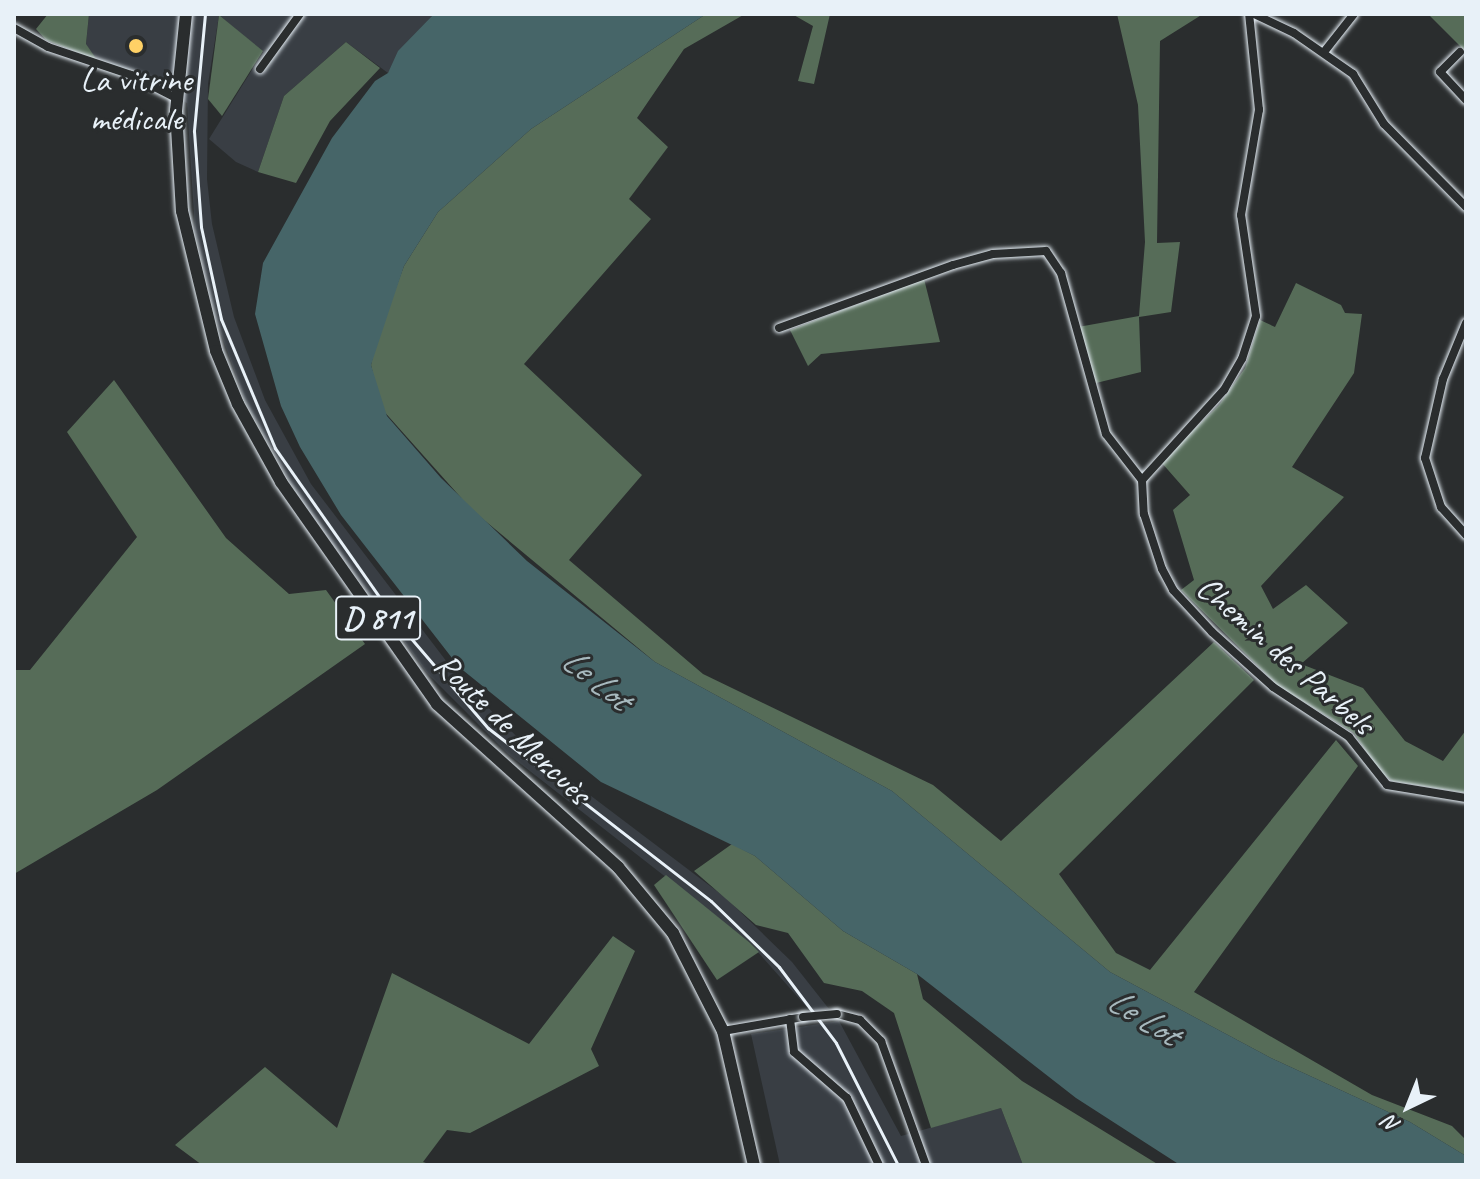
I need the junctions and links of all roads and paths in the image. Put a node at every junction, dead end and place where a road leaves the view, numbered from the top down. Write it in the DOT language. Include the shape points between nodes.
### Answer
graph roads {
  1 [pos="186,14"];
  2 [pos="300,14"];
  3 [pos="1251,14"];
  4 [pos="1354,14"];
  5 [pos="14,28"];
  6 [pos="1324,52"];
  7 [pos="1460,52"];
  8 [pos="260,69"];
  9 [pos="176,98"];
  10 [pos="1466,100"];
  11 [pos="1466,207"];
  12 [pos="1466,323"];
  13 [pos="779,328"];
  14 [pos="1142,480"];
  15 [pos="1466,535"];
  16 [pos="1466,798"];
  17 [pos="790,1019"];
  18 [pos="723,1031"];
  19 [pos="754,1165"];
  20 [pos="879,1165"];
  21 [pos="926,1165"];
  1 -- 9 [label="main road, D 811"];
  2 -- 8 [label="street"];
  3 -- 6 [label="street"];
  3 -- 14 [label="street" via="1259,110 1241,215 1256,316 1246,350 1224,390"];
  4 -- 6 [label="street"];
  5 -- 9 [label="street"];
  6 -- 11 [label="street" via="1359,80 1384,124"];
  7 -- 10 [label="street" via="1440,72"];
  9 -- 18 [label="main road, Route de Mercuès / D 811" via="182,211 200,290 225,375 258,444 437,704 618,867 652,906 695,969"];
  12 -- 15 [label="street" via="1443,379 1425,458 1441,507"];
  13 -- 14 [label="street" via="953,265 993,254 1046,251 1061,273 1106,434"];
  14 -- 16 [label="street, Chemin des Parbels" via="1144,514 1162,569 1173,590 1212,632 1273,687 1349,737 1387,785"];
  17 -- 18 [label="street"];
  17 -- 20 [label="street" via="794,1052 847,1098"];
  17 -- 21 [label="street, bridge" via="855,1016 881,1041"];
  18 -- 19 [label="main road, Route de Mercuès / D 811"];
}
